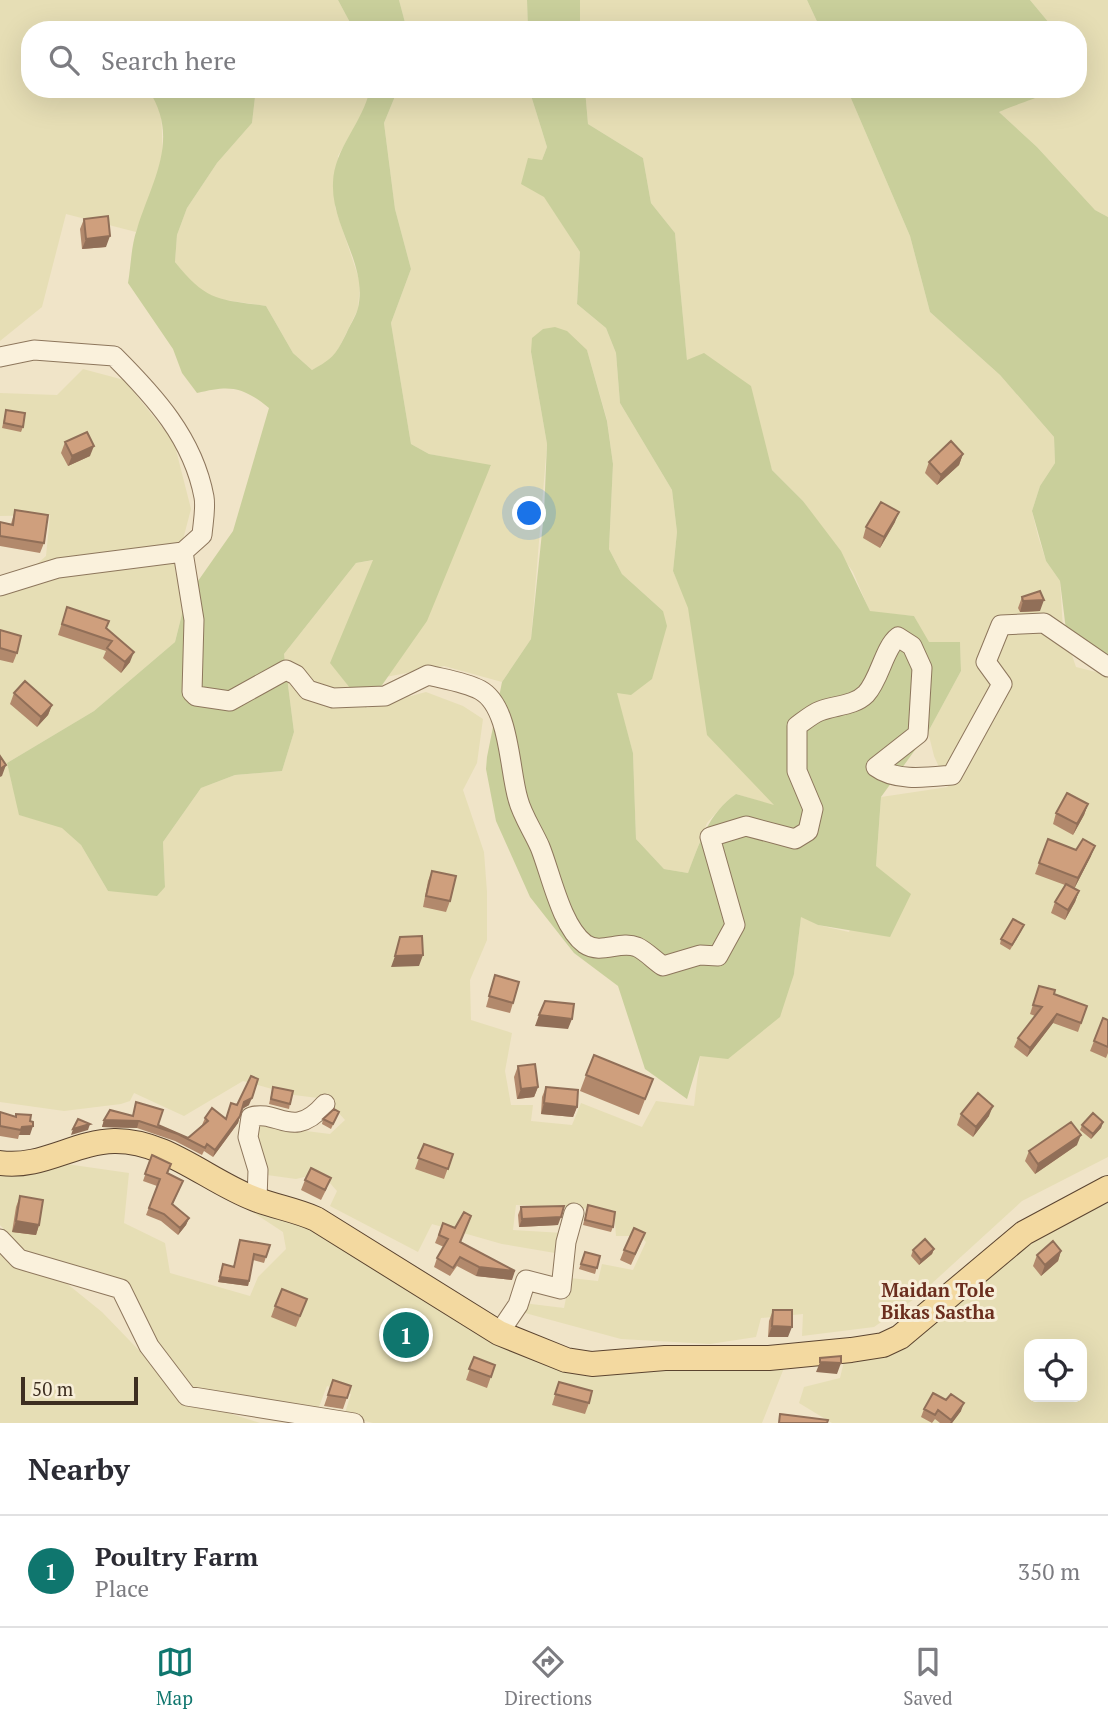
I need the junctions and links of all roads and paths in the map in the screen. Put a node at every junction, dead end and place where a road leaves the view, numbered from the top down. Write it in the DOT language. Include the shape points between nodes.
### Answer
graph roads {
  1 [pos="0,357"];
  2 [pos="183,552"];
  3 [pos="0,586"];
  4 [pos="1108,667"];
  5 [pos="325,1104"];
  6 [pos="0,1163"];
  7 [pos="1108,1188"];
  8 [pos="257,1200"];
  9 [pos="574,1213"];
  10 [pos="0,1239"];
  11 [pos="499,1333"];
  12 [pos="354,1423"];
  1 -- 2 [label="street" via="34,350 114,356 162,404 191,456 205,499 202,535"];
  2 -- 3 [label="street" via="58,568"];
  2 -- 4 [label="street" via="194,620 192,692 196,696 230,701 286,670 307,690 333,698 385,696 428,675 481,690 497,709 518,800 559,901 579,937 586,945 602,949 637,947 663,966 700,955 718,956 735,925 710,837 746,826 795,839 808,831 813,809 797,771 797,726 818,712 867,693 898,637 912,646 922,668 918,734 876,767 903,776 952,775 1002,684 986,662 1001,625 1044,623"];
  5 -- 8 [label="street" via="309,1118 295,1122 251,1118 248,1137 258,1170"];
  6 -- 8 [label="main road" via="24,1165 99,1143 127,1142 171,1155 215,1182"];
  7 -- 11 [label="main road" via="1024,1233 915,1325 883,1345 769,1358 664,1358 592,1364 566,1360"];
  8 -- 11 [label="main road" via="316,1219"];
  9 -- 11 [label="street" via="561,1289 526,1280 518,1305"];
  10 -- 12 [label="street" via="19,1259 121,1289 149,1346 187,1396"];
}
